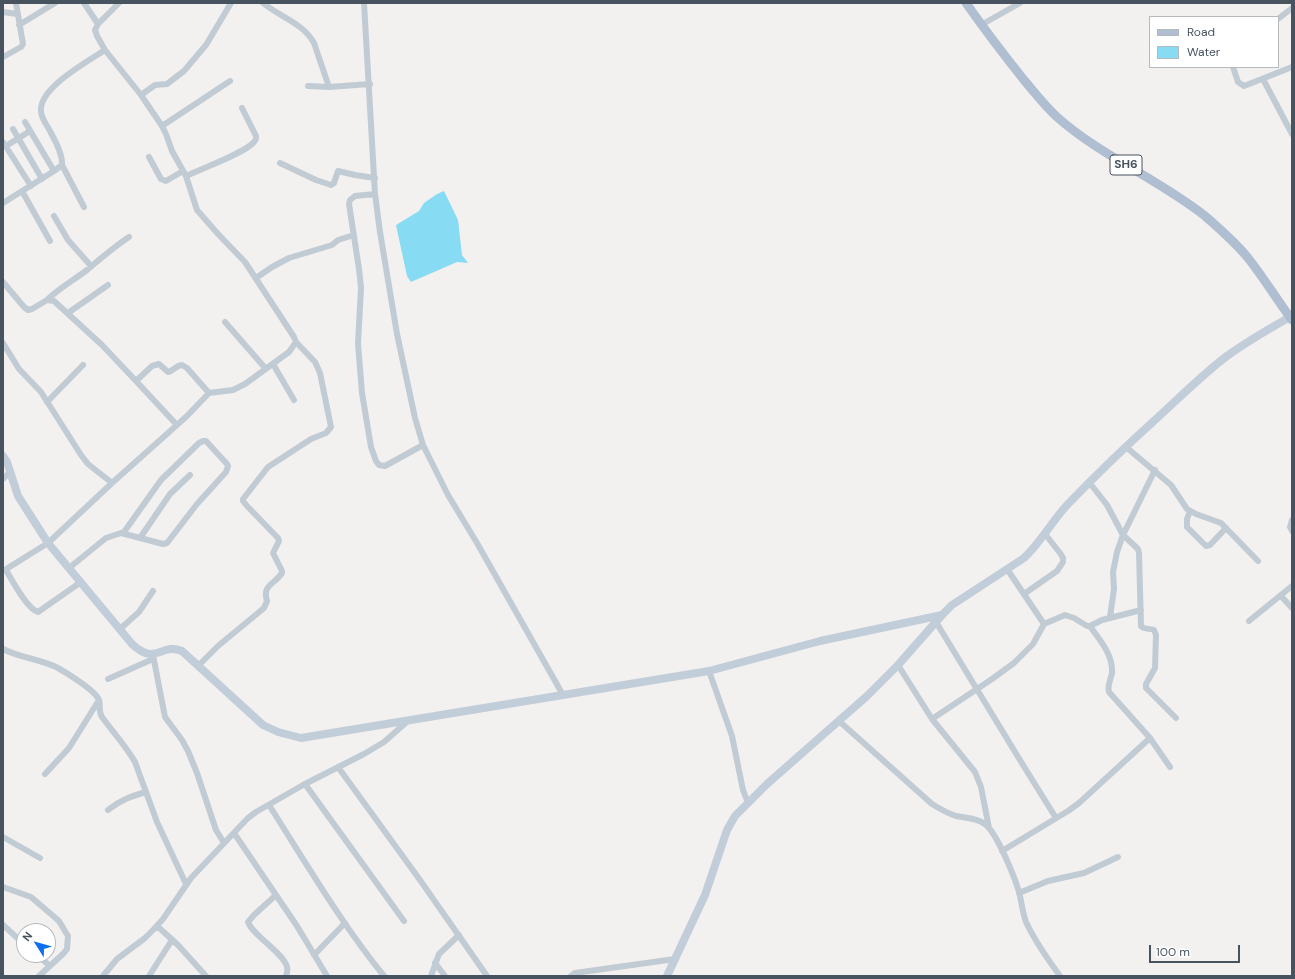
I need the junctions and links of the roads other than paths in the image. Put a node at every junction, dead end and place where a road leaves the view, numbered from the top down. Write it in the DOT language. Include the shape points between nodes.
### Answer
graph roads {
  1 [pos="16,3"];
  2 [pos="55,3"];
  3 [pos="84,3"];
  4 [pos="119,3"];
  5 [pos="231,3"];
  6 [pos="263,3"];
  7 [pos="364,3"];
  8 [pos="966,3"];
  9 [pos="1020,3"];
  10 [pos="1292,8"];
  11 [pos="3,12"];
  12 [pos="17,14"];
  13 [pos="1279,18"];
  14 [pos="98,24"];
  15 [pos="19,25"];
  16 [pos="981,25"];
  17 [pos="105,50"];
  18 [pos="3,57"];
  19 [pos="1233,68"];
  20 [pos="1292,68"];
  21 [pos="1278,70"];
  22 [pos="1263,79"];
  23 [pos="230,81"];
  24 [pos="370,84"];
  25 [pos="308,86"];
  26 [pos="329,87"];
  27 [pos="141,96"];
  28 [pos="242,108"];
  29 [pos="25,122"];
  30 [pos="162,126"];
  31 [pos="13,129"];
  32 [pos="30,131"];
  33 [pos="1292,134"];
  34 [pos="18,138"];
  35 [pos="4,144"];
  36 [pos="149,157"];
  37 [pos="280,163"];
  38 [pos="62,165"];
  39 [pos="54,171"];
  40 [pos="184,173"];
  41 [pos="375,178"];
  42 [pos="42,179"];
  43 [pos="30,186"];
  44 [pos="22,191"];
  45 [pos="376,194"];
  46 [pos="3,202"];
  47 [pos="84,207"];
  48 [pos="54,216"];
  49 [pos="354,235"];
  50 [pos="129,237"];
  51 [pos="50,241"];
  52 [pos="91,266"];
  53 [pos="256,278"];
  54 [pos="3,282"];
  55 [pos="108,285"];
  56 [pos="47,300"];
  57 [pos="68,313"];
  58 [pos="1291,319"];
  59 [pos="225,322"];
  60 [pos="296,342"];
  61 [pos="3,343"];
  62 [pos="273,364"];
  63 [pos="83,365"];
  64 [pos="266,369"];
  65 [pos="136,381"];
  66 [pos="209,393"];
  67 [pos="294,400"];
  68 [pos="47,402"];
  69 [pos="176,424"];
  70 [pos="422,445"];
  71 [pos="1126,447"];
  72 [pos="3,456"];
  73 [pos="1155,470"];
  74 [pos="10,472"];
  75 [pos="190,475"];
  76 [pos="3,479"];
  77 [pos="1089,482"];
  78 [pos="112,483"];
  79 [pos="1190,511"];
  80 [pos="1292,520"];
  81 [pos="1226,528"];
  82 [pos="1292,531"];
  83 [pos="121,533"];
  84 [pos="1045,534"];
  85 [pos="1123,535"];
  86 [pos="140,538"];
  87 [pos="48,543"];
  88 [pos="1258,561"];
  89 [pos="69,568"];
  90 [pos="1007,569"];
  91 [pos="4,570"];
  92 [pos="81,582"];
  93 [pos="1292,586"];
  94 [pos="153,591"];
  95 [pos="1024,594"];
  96 [pos="1280,596"];
  97 [pos="1292,608"];
  98 [pos="1141,610"];
  99 [pos="942,615"];
  100 [pos="1110,617"];
  101 [pos="1249,621"];
  102 [pos="936,622"];
  103 [pos="1044,624"];
  104 [pos="1090,626"];
  105 [pos="120,629"];
  106 [pos="3,649"];
  107 [pos="153,657"];
  108 [pos="198,666"];
  109 [pos="898,666"];
  110 [pos="709,670"];
  111 [pos="108,679"];
  112 [pos="978,689"];
  113 [pos="563,695"];
  114 [pos="99,700"];
  115 [pos="1176,718"];
  116 [pos="932,719"];
  117 [pos="410,720"];
  118 [pos="839,721"];
  119 [pos="1150,738"];
  120 [pos="338,767"];
  121 [pos="1170,767"];
  122 [pos="45,774"];
  123 [pos="305,784"];
  124 [pos="146,792"];
  125 [pos="748,802"];
  126 [pos="269,805"];
  127 [pos="108,810"];
  128 [pos="1056,818"];
  129 [pos="989,828"];
  130 [pos="234,833"];
  131 [pos="3,837"];
  132 [pos="224,843"];
  133 [pos="1002,850"];
  134 [pos="1118,857"];
  135 [pos="40,858"];
  136 [pos="186,884"];
  137 [pos="3,887"];
  138 [pos="1019,893"];
  139 [pos="276,895"];
  140 [pos="404,921"];
  141 [pos="345,923"];
  142 [pos="157,926"];
  143 [pos="4,927"];
  144 [pos="459,935"];
  145 [pos="16,937"];
  146 [pos="172,940"];
  147 [pos="314,955"];
  148 [pos="675,959"];
  149 [pos="46,963"];
  150 [pos="435,963"];
  151 [pos="50,966"];
  152 [pos="39,976"];
  153 [pos="103,976"];
  154 [pos="149,976"];
  155 [pos="206,976"];
  156 [pos="286,976"];
  157 [pos="327,976"];
  158 [pos="384,976"];
  159 [pos="431,976"];
  160 [pos="445,976"];
  161 [pos="487,976"];
  162 [pos="572,976"];
  163 [pos="667,976"];
  164 [pos="1060,976"];
  1 -- 12 [label="street"];
  2 -- 15 [label="street"];
  3 -- 14 [label="street"];
  4 -- 14 [label="street"];
  5 -- 27 [label="street" via="206,45 184,71 167,84 155,85"];
  6 -- 26 [label="street" via="311,36"];
  7 -- 24 [label="street"];
  8 -- 16 [label="main road, SH6"];
  9 -- 16 [label="street"];
  10 -- 13 [label="street"];
  11 -- 12 [label="street"];
  12 -- 15 [label="street"];
  14 -- 17 [label="street" via="95,30"];
  15 -- 18 [label="street" via="23,44"];
  16 -- 58 [label="main road, SH6" via="1017,72 1071,129 1179,197 1230,238 1248,257"];
  17 -- 27 [label="street"];
  17 -- 38 [label="street" via="77,68 52,89 41,104 41,112 56,142"];
  19 -- 22 [label="street" via="1241,84 1249,85"];
  20 -- 21 [label="street"];
  21 -- 22 [label="street"];
  22 -- 33 [label="street"];
  23 -- 30 [label="street"];
  24 -- 26 [label="street"];
  24 -- 41 [label="street"];
  25 -- 26 [label="street"];
  27 -- 30 [label="street"];
  28 -- 40 [label="street" via="256,140 235,154"];
  29 -- 32 [label="street"];
  30 -- 40 [label="street"];
  31 -- 34 [label="street"];
  32 -- 34 [label="street"];
  32 -- 39 [label="street"];
  34 -- 35 [label="street"];
  34 -- 42 [label="street"];
  35 -- 43 [label="street"];
  36 -- 40 [label="street" via="163,181"];
  37 -- 41 [label="street" via="331,185 338,171"];
  38 -- 39 [label="street"];
  38 -- 47 [label="street"];
  39 -- 42 [label="street"];
  40 -- 53 [label="street" via="197,210 245,262"];
  41 -- 45 [label="street"];
  42 -- 43 [label="street"];
  43 -- 44 [label="street"];
  44 -- 46 [label="street"];
  44 -- 51 [label="street"];
  45 -- 49 [label="street" via="355,196 350,200"];
  45 -- 70 [label="street" via="397,334"];
  48 -- 52 [label="street" via="68,240"];
  49 -- 53 [label="street" via="338,240 332,245 289,258"];
  49 -- 70 [label="street" via="361,288 358,320 359,366 371,447 379,465 385,466"];
  50 -- 52 [label="street"];
  52 -- 56 [label="street"];
  53 -- 60 [label="street"];
  54 -- 56 [label="street" via="28,310"];
  55 -- 57 [label="street"];
  56 -- 57 [label="street" via="54,301"];
  57 -- 65 [label="street"];
  58 -- 71 [label="street" via="1267,330 1224,358 1199,378"];
  59 -- 64 [label="street"];
  60 -- 62 [label="street" via="289,352"];
  60 -- 108 [label="street" via="315,362 320,373 331,427 326,433 310,439 268,467 243,499 278,538 273,553 282,573 266,589 267,601 264,608"];
  61 -- 68 [label="street" via="19,369"];
  62 -- 64 [label="street"];
  62 -- 67 [label="street"];
  63 -- 68 [label="street"];
  64 -- 66 [label="street" via="233,390"];
  65 -- 66 [label="street" via="155,364 159,364 168,372 182,365"];
  65 -- 69 [label="street"];
  66 -- 69 [label="street"];
  68 -- 78 [label="street" via="88,464"];
  69 -- 78 [label="street"];
  70 -- 113 [label="street"];
  71 -- 73 [label="street"];
  71 -- 77 [label="street"];
  72 -- 74 [label="street"];
  73 -- 79 [label="street" via="1171,485"];
  73 -- 85 [label="street"];
  74 -- 76 [label="street"];
  74 -- 87 [label="street" via="18,496"];
  75 -- 86 [label="street" via="170,494"];
  77 -- 84 [label="street" via="1064,508"];
  77 -- 85 [label="street" via="1108,506"];
  78 -- 87 [label="street"];
  79 -- 81 [label="street" via="1216,521"];
  79 -- 81 [label="street" via="1187,527 1206,546"];
  80 -- 82 [label="street"];
  81 -- 88 [label="street"];
  83 -- 86 [label="street"];
  83 -- 86 [label="street" via="161,480 199,443 206,442 227,464 226,472 167,543"];
  83 -- 89 [label="street" via="106,538"];
  84 -- 90 [label="street" via="1024,558"];
  84 -- 95 [label="street" via="1060,553 1063,562 1057,571"];
  85 -- 98 [label="street" via="1139,553"];
  85 -- 100 [label="street" via="1114,562"];
  87 -- 89 [label="street"];
  87 -- 91 [label="street"];
  89 -- 92 [label="street"];
  90 -- 95 [label="street"];
  90 -- 99 [label="street"];
  91 -- 92 [label="street" via="29,605 38,612"];
  92 -- 105 [label="street"];
  93 -- 96 [label="street"];
  94 -- 105 [label="street" via="139,612"];
  95 -- 103 [label="street"];
  96 -- 97 [label="street"];
  96 -- 101 [label="street"];
  98 -- 100 [label="street"];
  98 -- 115 [label="street" via="1141,626 1154,630 1156,634 1155,668 1146,688"];
  99 -- 102 [label="street"];
  99 -- 110 [label="street" via="820,641"];
  100 -- 104 [label="street"];
  102 -- 109 [label="street"];
  102 -- 112 [label="street"];
  103 -- 104 [label="street" via="1065,615"];
  103 -- 112 [label="street" via="1025,653"];
  104 -- 119 [label="street" via="1110,655 1112,675 1109,692"];
  105 -- 107 [label="street" via="140,651"];
  106 -- 114 [label="street" via="58,668 92,691"];
  107 -- 108 [label="street" via="170,648 176,649"];
  107 -- 111 [label="street"];
  107 -- 132 [label="street" via="165,716 188,751 216,830"];
  108 -- 117 [label="street" via="263,725 301,738"];
  109 -- 116 [label="street"];
  109 -- 118 [label="street"];
  110 -- 113 [label="street"];
  110 -- 125 [label="street" via="732,736 743,790"];
  112 -- 116 [label="street"];
  112 -- 128 [label="street"];
  113 -- 117 [label="street"];
  114 -- 122 [label="street" via="69,748"];
  114 -- 124 [label="street" via="100,715 130,752"];
  116 -- 129 [label="street" via="975,772 981,787"];
  117 -- 120 [label="street" via="384,742"];
  118 -- 125 [label="street"];
  118 -- 129 [label="street" via="932,804 944,811 977,820"];
  119 -- 121 [label="street"];
  119 -- 128 [label="street" via="1079,803"];
  120 -- 123 [label="street"];
  120 -- 144 [label="street"];
  123 -- 126 [label="street"];
  123 -- 140 [label="street"];
  124 -- 127 [label="street" via="117,802"];
  124 -- 136 [label="street"];
  125 -- 148 [label="street" via="727,830 705,895"];
  126 -- 130 [label="street" via="248,818"];
  126 -- 141 [label="street"];
  128 -- 133 [label="street"];
  129 -- 133 [label="street"];
  130 -- 132 [label="street"];
  130 -- 139 [label="street"];
  131 -- 135 [label="street"];
  132 -- 136 [label="street"];
  133 -- 138 [label="street"];
  134 -- 138 [label="street" via="1084,873 1048,881"];
  136 -- 142 [label="street"];
  137 -- 151 [label="street" via="31,897 65,929 68,936 67,949"];
  138 -- 164 [label="street" via="1027,924"];
  139 -- 147 [label="street"];
  139 -- 156 [label="street" via="248,922 285,963 288,970"];
  141 -- 147 [label="street"];
  141 -- 158 [label="street"];
  142 -- 146 [label="street"];
  142 -- 153 [label="street" via="117,959"];
  143 -- 145 [label="street"];
  144 -- 150 [label="street" via="442,950"];
  144 -- 161 [label="street"];
  146 -- 154 [label="street"];
  146 -- 155 [label="street"];
  147 -- 157 [label="street"];
  148 -- 162 [label="street" via="575,973"];
  148 -- 163 [label="street"];
  149 -- 151 [label="street"];
  150 -- 159 [label="street"];
  150 -- 160 [label="street"];
  151 -- 152 [label="street"];
}
